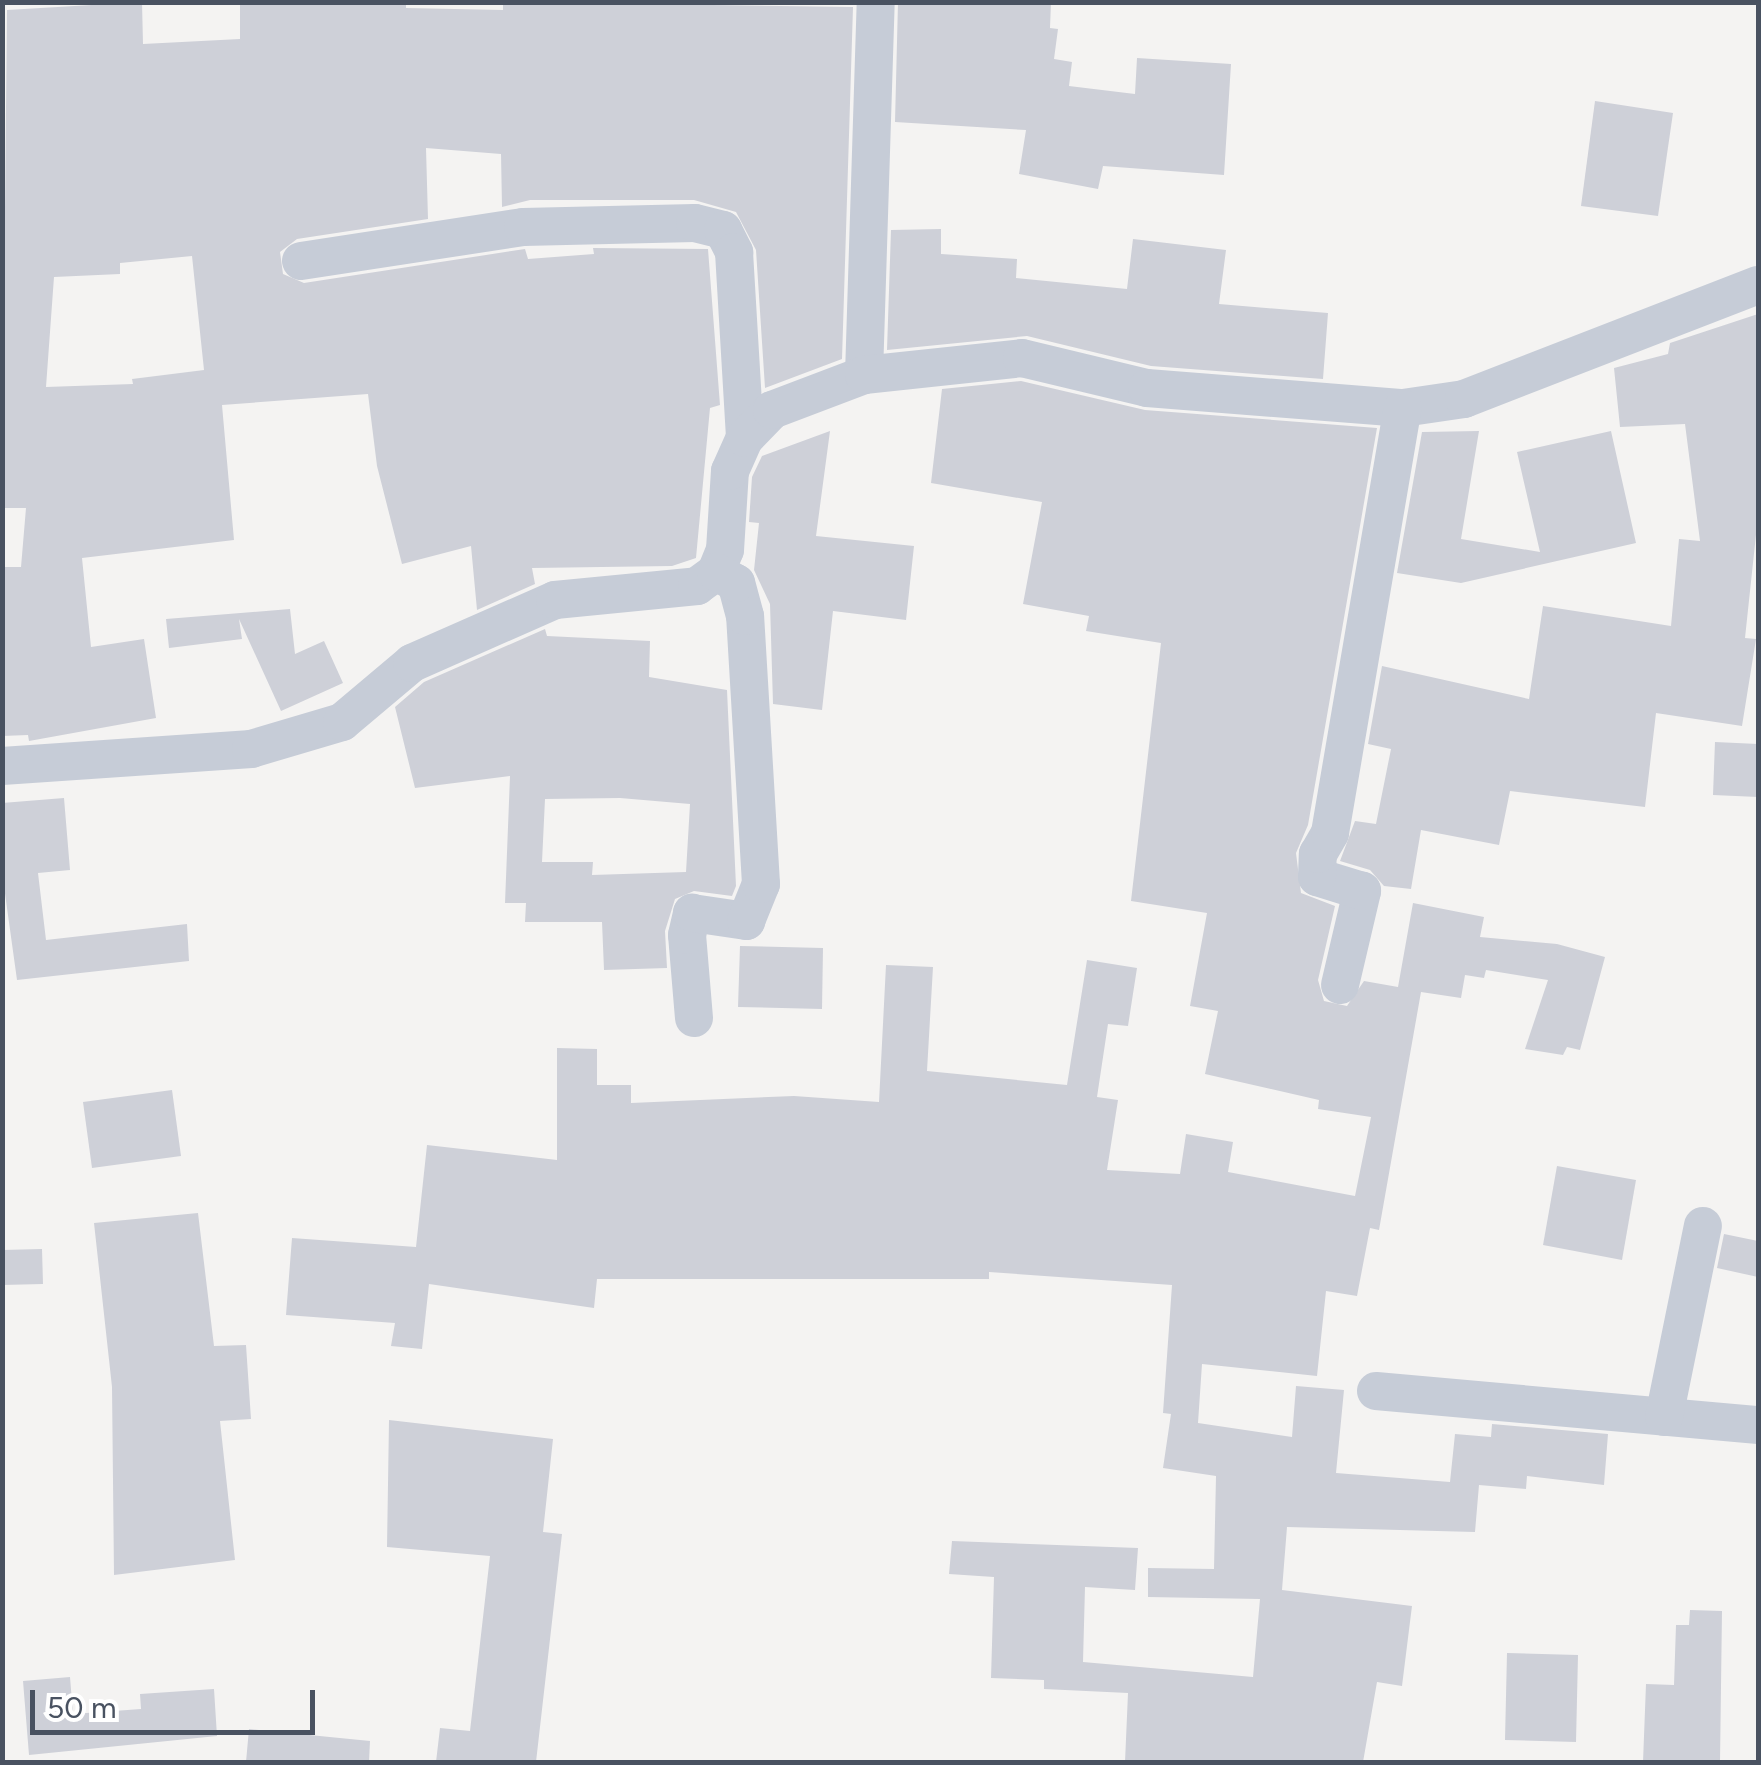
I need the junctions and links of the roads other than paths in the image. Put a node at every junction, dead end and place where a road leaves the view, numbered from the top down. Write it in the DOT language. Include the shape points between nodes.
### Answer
graph roads {
  1 [pos="876,2"];
  2 [pos="300,260"];
  3 [pos="1758,285"];
  4 [pos="864,374"];
  5 [pos="1404,408"];
  6 [pos="745,438"];
  7 [pos="716,572"];
  8 [pos="2,766"];
  9 [pos="1340,985"];
  10 [pos="694,1018"];
  11 [pos="1703,1226"];
  12 [pos="1376,1391"];
  13 [pos="1664,1417"];
  14 [pos="1758,1425"];
  1 -- 4 [label="street"];
  2 -- 6 [label="street" via="523,227 695,223 723,230 734,252"];
  3 -- 5 [label="street" via="1464,399"];
  4 -- 5 [label="street" via="1022,358 1146,388"];
  4 -- 6 [label="street" via="772,410"];
  5 -- 9 [label="street" via="1330,833 1318,854 1318,877 1362,891"];
  6 -- 7 [label="street" via="730,471 726,550"];
  7 -- 8 [label="street" via="696,586 555,600 412,662 342,722 251,749"];
  7 -- 10 [label="street" via="736,584 745,616 760,884 746,921 692,913 687,935"];
  11 -- 13 [label="street"];
  12 -- 13 [label="street"];
  13 -- 14 [label="street"];
}
